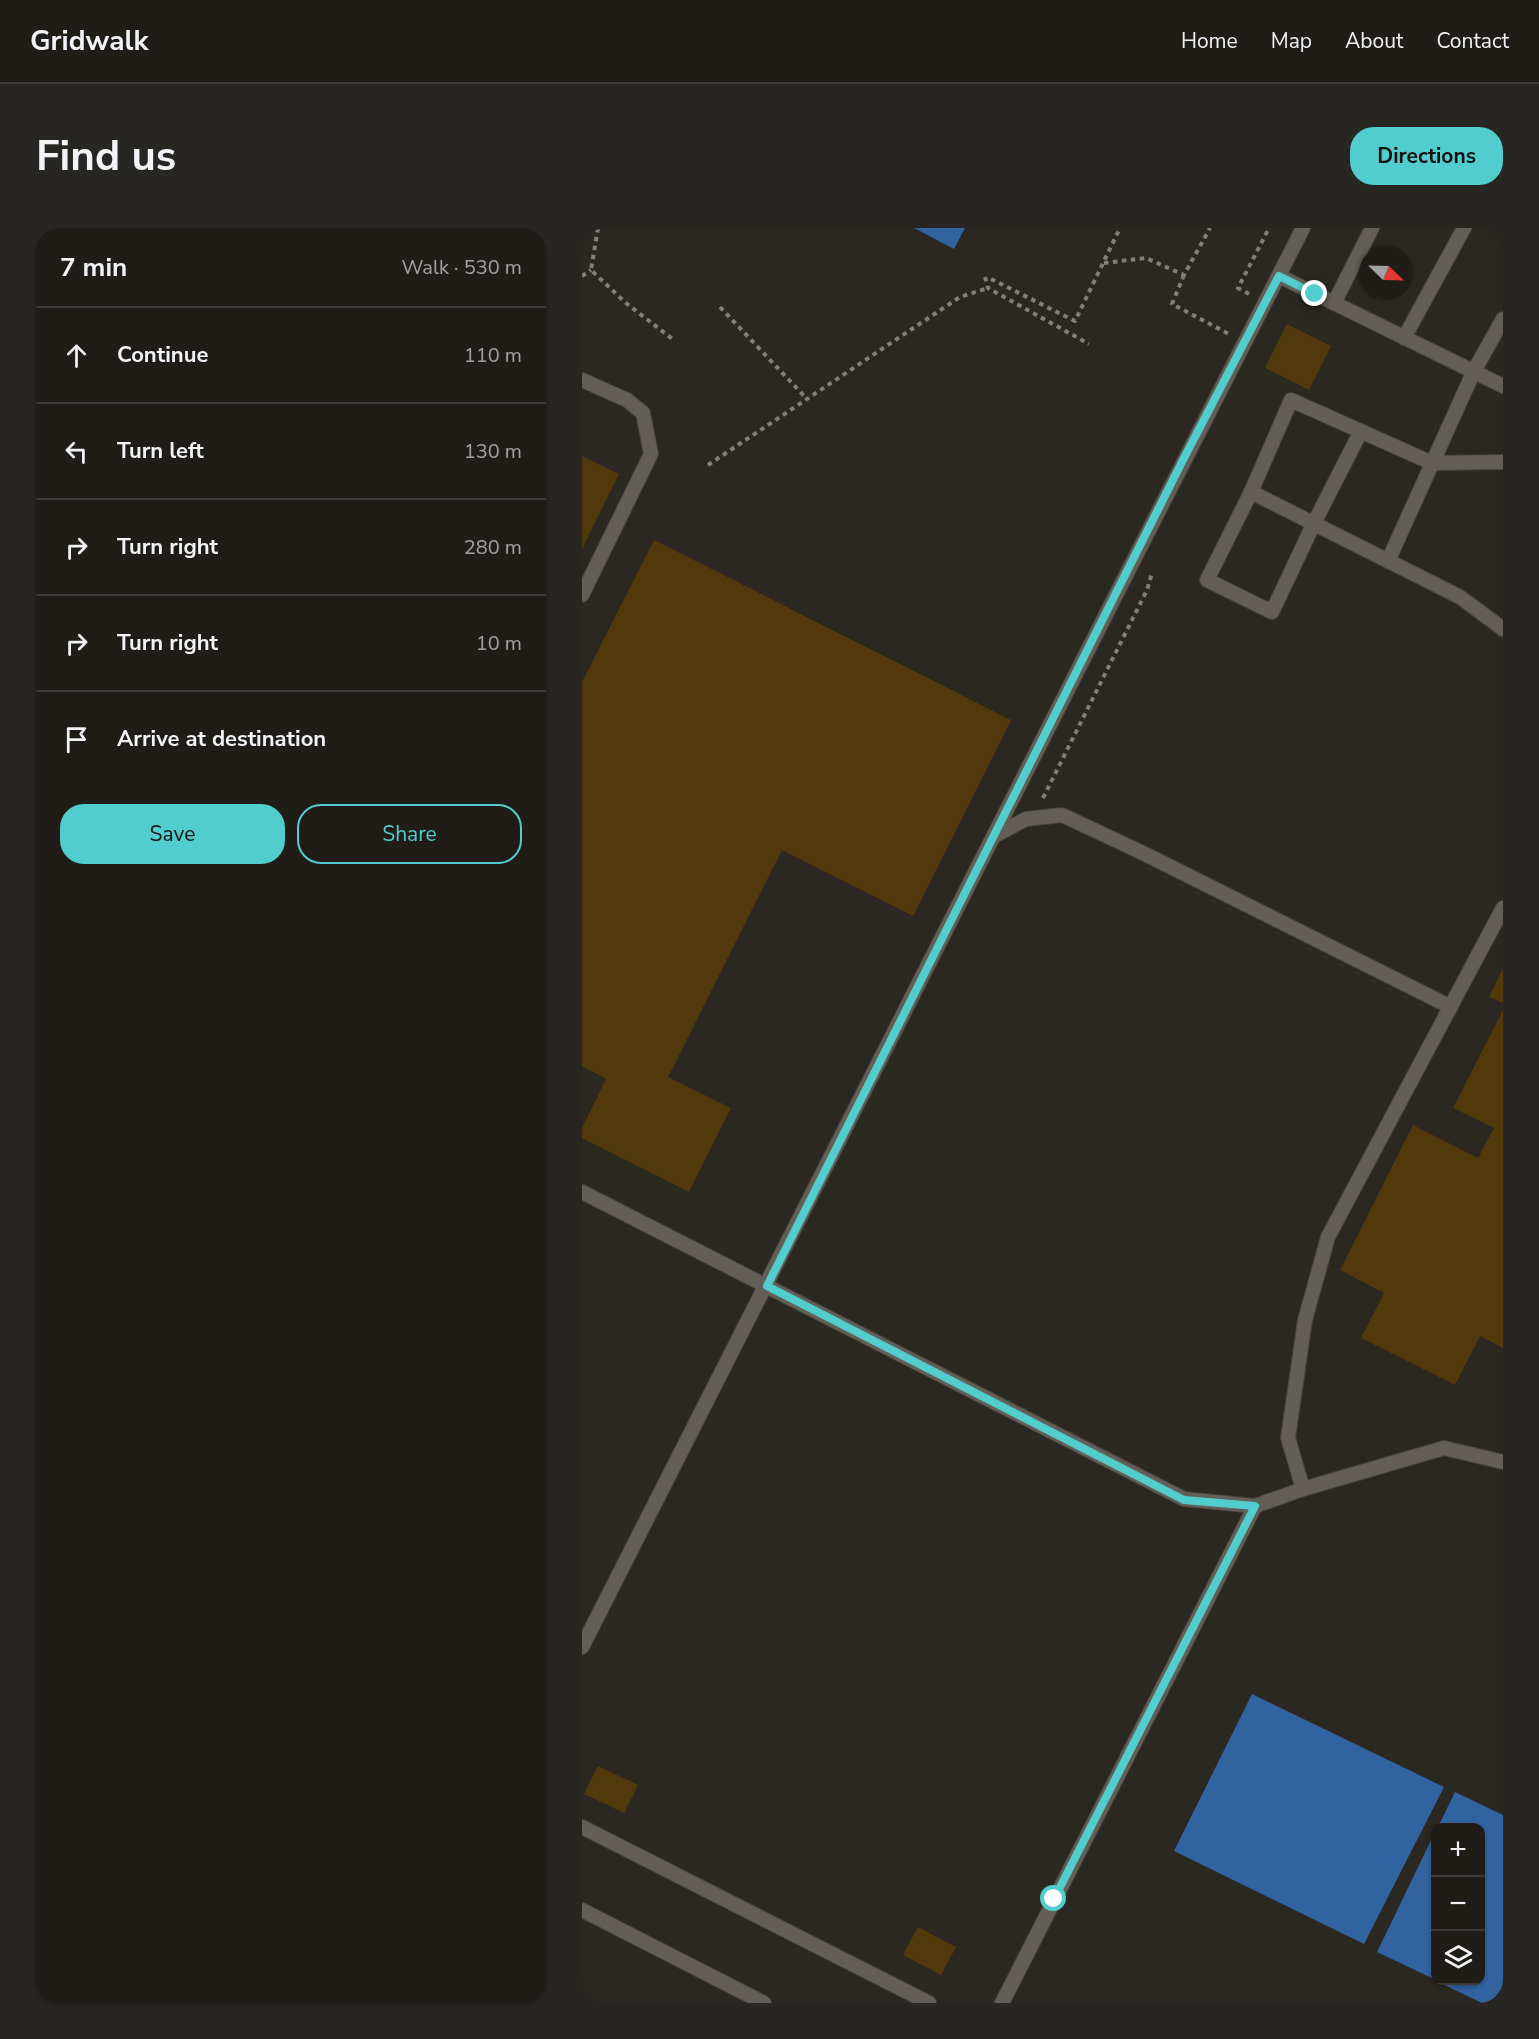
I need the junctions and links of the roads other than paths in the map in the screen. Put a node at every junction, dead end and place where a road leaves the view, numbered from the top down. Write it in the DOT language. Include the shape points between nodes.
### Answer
graph roads {
  1 [pos="1304,228"];
  2 [pos="1372,228"];
  3 [pos="1464,228"];
  4 [pos="1279,276"];
  5 [pos="1334,303"];
  6 [pos="1503,319"];
  7 [pos="1404,338"];
  8 [pos="1474,371"];
  9 [pos="582,380"];
  10 [pos="1503,386"];
  11 [pos="1361,431"];
  12 [pos="1503,462"];
  13 [pos="1432,463"];
  14 [pos="1251,492"];
  15 [pos="1314,523"];
  16 [pos="1388,561"];
  17 [pos="582,595"];
  18 [pos="1503,629"];
  19 [pos="994,836"];
  20 [pos="1503,908"];
  21 [pos="1451,1008"];
  22 [pos="582,1192"];
  23 [pos="767,1286"];
  24 [pos="1503,1462"];
  25 [pos="1303,1490"];
  26 [pos="1255,1506"];
  27 [pos="582,1647"];
  28 [pos="582,1827"];
  29 [pos="582,1910"];
  30 [pos="764,2003"];
  31 [pos="929,2003"];
  32 [pos="1002,2003"];
  1 -- 4 [label="lane"];
  2 -- 5 [label="lane"];
  3 -- 7 [label="lane"];
  4 -- 5 [label="lane"];
  4 -- 19 [label="lane"];
  5 -- 7 [label="lane"];
  6 -- 8 [label="lane"];
  7 -- 8 [label="lane"];
  8 -- 10 [label="lane"];
  8 -- 13 [label="lane"];
  9 -- 17 [label="lane" via="627,400 643,413 651,454"];
  11 -- 13 [label="lane"];
  11 -- 14 [label="lane" via="1291,400"];
  11 -- 15 [label="lane"];
  12 -- 13 [label="lane"];
  13 -- 16 [label="lane"];
  14 -- 15 [label="lane"];
  14 -- 15 [label="lane" via="1207,580 1272,612"];
  15 -- 16 [label="lane"];
  16 -- 18 [label="lane" via="1460,597"];
  19 -- 21 [label="lane" via="1026,819 1062,815"];
  19 -- 23 [label="lane"];
  20 -- 21 [label="lane"];
  21 -- 25 [label="lane" via="1328,1237 1305,1320 1288,1438"];
  22 -- 23 [label="lane"];
  23 -- 26 [label="lane" via="1184,1500"];
  23 -- 27 [label="lane"];
  24 -- 25 [label="lane" via="1444,1448"];
  25 -- 26 [label="lane"];
  26 -- 32 [label="lane"];
  28 -- 31 [label="lane"];
  29 -- 30 [label="lane"];
}
